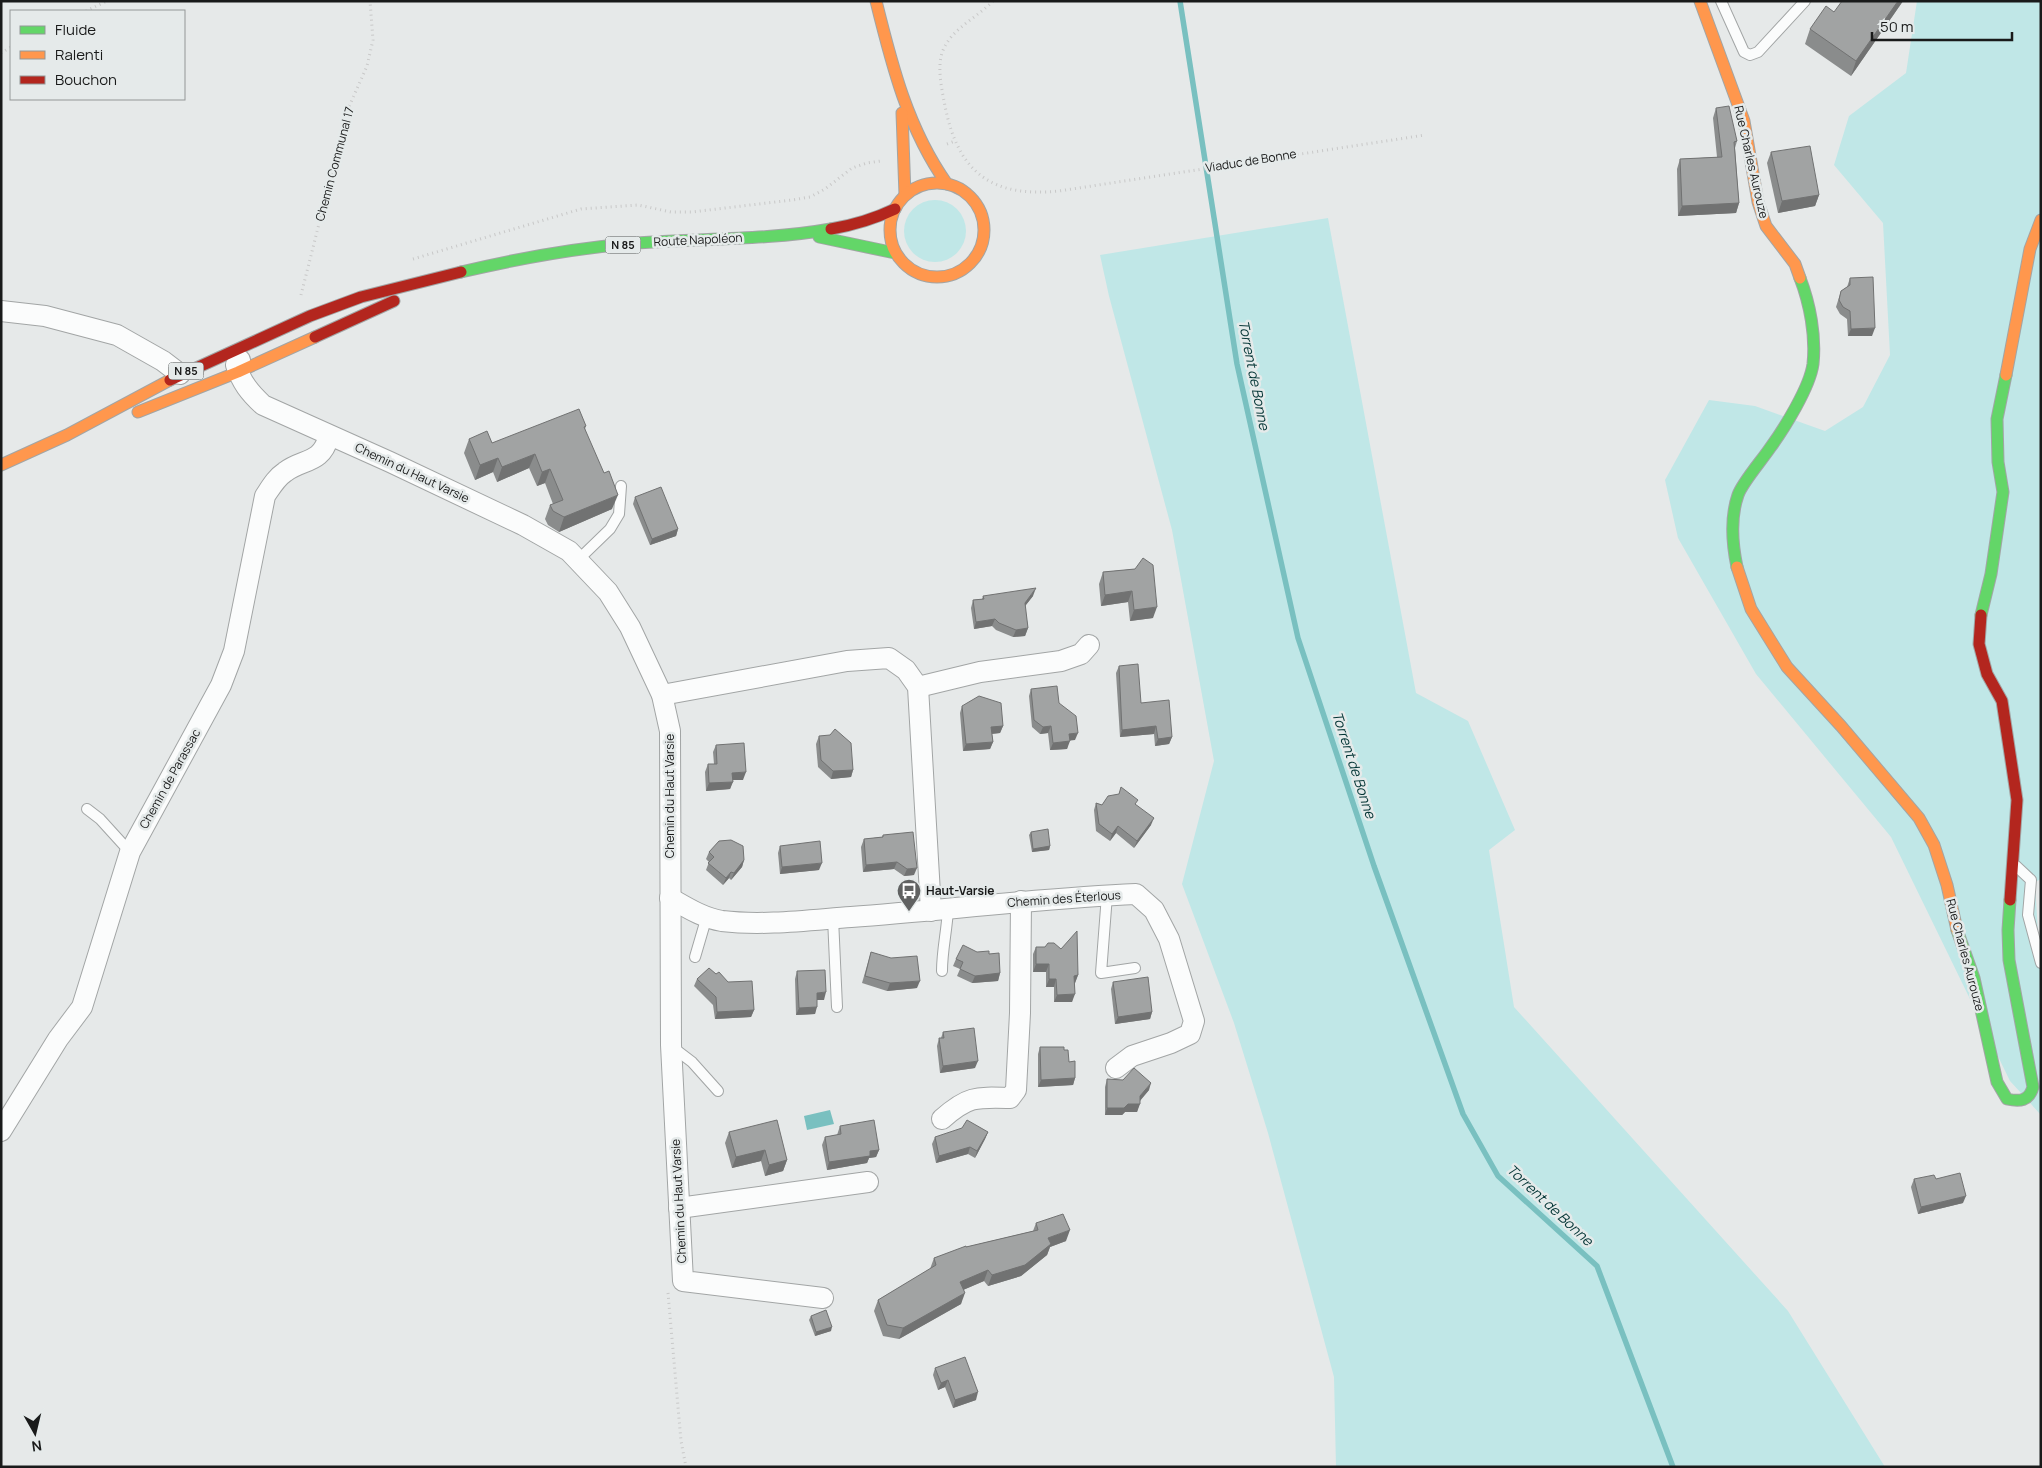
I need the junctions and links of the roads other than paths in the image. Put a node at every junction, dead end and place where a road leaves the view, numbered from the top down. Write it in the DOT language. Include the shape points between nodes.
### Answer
graph roads {
  1 [pos="876,1"];
  2 [pos="1700,1"];
  3 [pos="1720,1"];
  4 [pos="1805,1"];
  5 [pos="899,89"];
  6 [pos="947,184"];
  7 [pos="905,195"];
  8 [pos="895,209"];
  9 [pos="2041,220"];
  10 [pos="797,234"];
  11 [pos="895,253"];
  12 [pos="452,275"];
  13 [pos="1,311"];
  14 [pos="310,316"];
  15 [pos="238,372"];
  16 [pos="180,374"];
  17 [pos="68,435"];
  18 [pos="329,436"];
  19 [pos="1,465"];
  20 [pos="621,486"];
  21 [pos="578,560"];
  22 [pos="1089,645"];
  23 [pos="918,687"];
  24 [pos="662,695"];
  25 [pos="86,809"];
  26 [pos="130,852"];
  27 [pos="2013,864"];
  28 [pos="1107,895"];
  29 [pos="670,898"];
  30 [pos="1021,901"];
  31 [pos="939,910"];
  32 [pos="708,916"];
  33 [pos="833,918"];
  34 [pos="696,957"];
  35 [pos="2041,963"];
  36 [pos="1135,968"];
  37 [pos="942,971"];
  38 [pos="837,1007"];
  39 [pos="671,1045"];
  40 [pos="1116,1068"];
  41 [pos="718,1091"];
  42 [pos="942,1119"];
  43 [pos="1,1131"];
  44 [pos="868,1182"];
  45 [pos="679,1208"];
  46 [pos="823,1298"];
  1 -- 5 [label="street"];
  2 -- 27 [label="street, Rue Charles Aurouze" via="1744,121 1758,202 1766,226 1795,264 1809,308 1813,341 1813,365 1806,387 1776,440 1738,494 1732,523 1739,578 1751,609 1787,667 1919,818 1934,846 1974,978 1997,1082 2007,1099 2017,1101 2031,1095 2033,1087 2009,960"];
  3 -- 4 [label="lane" via="1744,52 1750,55 1758,52"];
  5 -- 6 [label="street" via="927,153"];
  5 -- 7 [label="street" via="904,128"];
  6 -- 7 [label="street" via="932,183"];
  6 -- 11 [label="street" via="969,196 982,218 984,233 981,247 973,260 948,276 932,277 905,265"];
  7 -- 8 [label="street"];
  8 -- 10 [label="street, Route Napoléon / N 85" via="858,224"];
  8 -- 11 [label="street" via="890,223"];
  9 -- 27 [label="street, Rue Charles Aurouze" via="2030,249 1997,419 1998,462 2004,492 1980,621 1979,644 1987,674 2002,701 2011,752 2017,800"];
  10 -- 11 [label="street, Route Napoléon / N 85"];
  10 -- 12 [label="street, Route Napoléon / N 85" via="618,245 512,260"];
  12 -- 14 [label="street, N 85" via="361,297"];
  12 -- 15 [label="street, N 85"];
  13 -- 16 [label="street" via="45,316 117,335"];
  14 -- 15 [label="street" via="240,359 236,365"];
  14 -- 16 [label="street, N 85"];
  15 -- 17 [label="street, N 85" via="154,406"];
  15 -- 18 [label="street, Chemin du Haut Varsie" via="249,392 263,405"];
  16 -- 17 [label="street, N 85"];
  17 -- 19 [label="street, N 85"];
  18 -- 21 [label="street, Chemin du Haut Varsie" via="523,526 569,551"];
  18 -- 26 [label="street, Chemin de Parassac" via="321,453 311,461 286,470 265,496 234,650 221,685"];
  20 -- 21 [label="lane" via="619,514 610,529"];
  21 -- 24 [label="street, Chemin du Haut Varsie" via="608,592 630,627"];
  22 -- 23 [label="street" via="1081,654 1061,661 980,672"];
  23 -- 24 [label="street" via="906,670 889,658 847,662"];
  23 -- 31 [label="street"];
  24 -- 29 [label="street, Chemin du Haut Varsie" via="670,731"];
  25 -- 26 [label="lane" via="100,819"];
  26 -- 43 [label="street, Chemin de Parassac" via="82,1007 58,1038"];
  27 -- 35 [label="lane" via="2031,880 2028,915"];
  28 -- 30 [label="street, Chemin des Éterlous"];
  28 -- 36 [label="lane" via="1101,973"];
  28 -- 40 [label="street, Chemin des Éterlous" via="1136,894 1154,910 1169,938 1194,1021 1190,1034 1132,1056"];
  29 -- 32 [label="street, Chemin des Éterlous"];
  29 -- 39 [label="street, Chemin du Haut Varsie"];
  30 -- 31 [label="street, Chemin des Éterlous"];
  30 -- 42 [label="street" via="1016,1090 1010,1098 970,1098"];
  31 -- 33 [label="street, Chemin des Éterlous"];
  31 -- 37 [label="lane" via="947,930 942,949"];
  32 -- 33 [label="street, Chemin des Éterlous" via="721,921 754,922"];
  32 -- 34 [label="lane"];
  33 -- 38 [label="lane"];
  39 -- 41 [label="lane" via="692,1062"];
  39 -- 45 [label="street, Chemin du Haut Varsie"];
  44 -- 45 [label="street"];
  45 -- 46 [label="street, Chemin du Haut Varsie" via="683,1281"];
}
